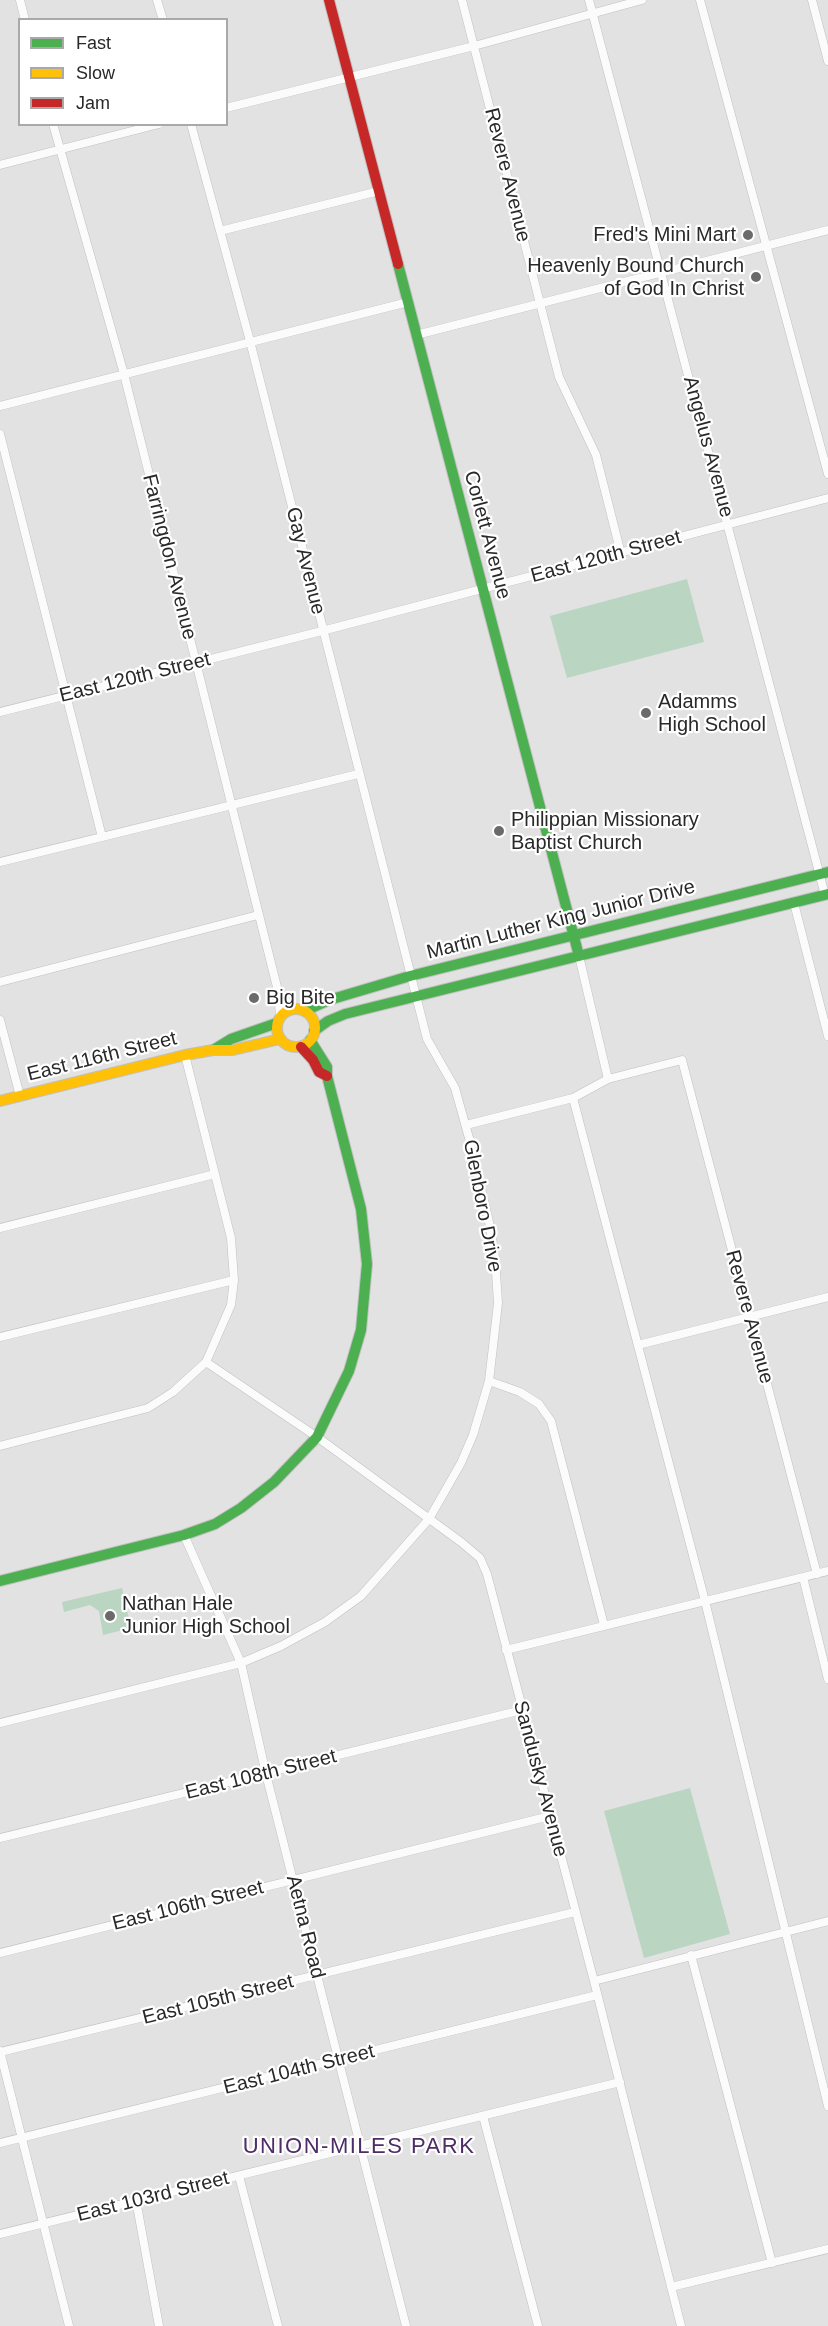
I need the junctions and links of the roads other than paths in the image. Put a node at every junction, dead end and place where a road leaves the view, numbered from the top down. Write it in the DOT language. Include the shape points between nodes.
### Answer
graph roads {
  1 [pos="20,0"];
  2 [pos="157,0"];
  3 [pos="328,0"];
  4 [pos="462,0"];
  5 [pos="589,0"];
  6 [pos="642,0"];
  7 [pos="700,0"];
  8 [pos="812,0"];
  9 [pos="593,14"];
  10 [pos="25,18"];
  11 [pos="162,18"];
  12 [pos="474,46"];
  13 [pos="828,61"];
  14 [pos="349,77"];
  15 [pos="228,107"];
  16 [pos="54,126"];
  17 [pos="151,126"];
  18 [pos="192,126"];
  19 [pos="60,149"];
  20 [pos="0,165"];
  21 [pos="379,191"];
  22 [pos="828,230"];
  23 [pos="220,231"];
  24 [pos="766,246"];
  25 [pos="662,274"];
  26 [pos="408,302"];
  27 [pos="541,305"];
  28 [pos="416,336"];
  29 [pos="250,341"];
  30 [pos="124,374"];
  31 [pos="0,406"];
  32 [pos="0,434"];
  33 [pos="828,474"];
  34 [pos="828,498"];
  35 [pos="728,525"];
  36 [pos="621,554"];
  37 [pos="483,589"];
  38 [pos="322,632"];
  39 [pos="196,663"];
  40 [pos="66,695"];
  41 [pos="0,712"];
  42 [pos="358,774"];
  43 [pos="231,804"];
  44 [pos="102,837"];
  45 [pos="0,862"];
  46 [pos="824,873"];
  47 [pos="826,894"];
  48 [pos="794,903"];
  49 [pos="258,915"];
  50 [pos="574,937"];
  51 [pos="579,956"];
  52 [pos="410,976"];
  53 [pos="0,982"];
  54 [pos="278,991"];
  55 [pos="416,998"];
  56 [pos="292,1009"];
  57 [pos="305,1011"];
  58 [pos="0,1020"];
  59 [pos="278,1020"];
  60 [pos="828,1036"];
  61 [pos="280,1039"];
  62 [pos="308,1039"];
  63 [pos="213,1050"];
  64 [pos="185,1055"];
  65 [pos="608,1079"];
  66 [pos="20,1096"];
  67 [pos="573,1098"];
  68 [pos="0,1101"];
  69 [pos="466,1125"];
  70 [pos="215,1174"];
  71 [pos="0,1228"];
  72 [pos="234,1280"];
  73 [pos="828,1297"];
  74 [pos="749,1316"];
  75 [pos="0,1337"];
  76 [pos="638,1345"];
  77 [pos="207,1362"];
  78 [pos="489,1381"];
  79 [pos="317,1437"];
  80 [pos="0,1446"];
  81 [pos="429,1519"];
  82 [pos="184,1535"];
  83 [pos="828,1571"];
  84 [pos="817,1574"];
  85 [pos="803,1577"];
  86 [pos="0,1581"];
  87 [pos="705,1601"];
  88 [pos="604,1625"];
  89 [pos="506,1650"];
  90 [pos="241,1663"];
  91 [pos="828,1679"];
  92 [pos="522,1710"];
  93 [pos="0,1723"];
  94 [pos="266,1774"];
  95 [pos="550,1816"];
  96 [pos="0,1838"];
  97 [pos="293,1880"];
  98 [pos="575,1912"];
  99 [pos="828,1921"];
  100 [pos="785,1931"];
  101 [pos="0,1953"];
  102 [pos="691,1955"];
  103 [pos="317,1976"];
  104 [pos="594,1981"];
  105 [pos="597,1995"];
  106 [pos="0,2052"];
  107 [pos="338,2061"];
  108 [pos="620,2082"];
  109 [pos="828,2106"];
  110 [pos="483,2116"];
  111 [pos="22,2138"];
  112 [pos="0,2143"];
  113 [pos="359,2147"];
  114 [pos="239,2176"];
  115 [pos="136,2200"];
  116 [pos="43,2224"];
  117 [pos="0,2234"];
  118 [pos="828,2249"];
  119 [pos="772,2263"];
  120 [pos="671,2287"];
  121 [pos="69,2326"];
  122 [pos="159,2326"];
  123 [pos="278,2326"];
  124 [pos="406,2326"];
  125 [pos="538,2326"];
  126 [pos="681,2326"];
  1 -- 10 [label="street"];
  2 -- 11 [label="street"];
  3 -- 14 [label="street, Corlett Avenue"];
  4 -- 12 [label="street, Revere Avenue"];
  5 -- 9 [label="street, Angelus Avenue"];
  6 -- 9 [label="street"];
  7 -- 24 [label="street"];
  8 -- 13 [label="street"];
  9 -- 12 [label="street"];
  9 -- 25 [label="street, Angelus Avenue"];
  12 -- 14 [label="street"];
  12 -- 27 [label="street, Revere Avenue"];
  14 -- 15 [label="street"];
  14 -- 21 [label="street, Corlett Avenue"];
  16 -- 19 [label="street, Farringdon Avenue"];
  17 -- 19 [label="street"];
  18 -- 23 [label="street, Gay Avenue"];
  19 -- 20 [label="street"];
  19 -- 30 [label="street, Farringdon Avenue"];
  21 -- 23 [label="street"];
  21 -- 26 [label="street, Corlett Avenue"];
  22 -- 24 [label="street"];
  23 -- 29 [label="street, Gay Avenue"];
  24 -- 25 [label="street"];
  24 -- 33 [label="street"];
  25 -- 27 [label="street"];
  25 -- 35 [label="street, Angelus Avenue"];
  26 -- 28 [label="street, Corlett Avenue"];
  26 -- 29 [label="street"];
  27 -- 28 [label="street"];
  27 -- 36 [label="street, Revere Avenue" via="559,377 596,455"];
  28 -- 37 [label="street, Corlett Avenue"];
  29 -- 30 [label="street"];
  29 -- 38 [label="street, Gay Avenue"];
  30 -- 31 [label="street"];
  30 -- 39 [label="street, Farringdon Avenue"];
  32 -- 40 [label="street"];
  34 -- 35 [label="street, East 120th Street"];
  35 -- 36 [label="street, East 120th Street"];
  35 -- 46 [label="street, Angelus Avenue"];
  36 -- 37 [label="street, East 120th Street"];
  37 -- 38 [label="street, East 120th Street"];
  37 -- 50 [label="street, Corlett Avenue"];
  38 -- 39 [label="street, East 120th Street"];
  38 -- 42 [label="street, Gay Avenue"];
  39 -- 40 [label="street, East 120th Street"];
  39 -- 43 [label="street, Farringdon Avenue"];
  40 -- 41 [label="street, East 120th Street"];
  40 -- 44 [label="street"];
  42 -- 43 [label="street"];
  42 -- 52 [label="street, Gay Avenue"];
  43 -- 44 [label="street"];
  43 -- 49 [label="street, Farringdon Avenue"];
  44 -- 45 [label="street"];
  46 -- 47 [label="street, Angelus Avenue"];
  46 -- 50 [label="street, Martin Luther King Junior Drive"];
  47 -- 48 [label="street, Martin Luther King Junior Drive"];
  48 -- 51 [label="street, Martin Luther King Junior Drive"];
  48 -- 60 [label="street"];
  49 -- 53 [label="street"];
  49 -- 54 [label="street, Farringdon Avenue"];
  50 -- 51 [label="street, Corlett Avenue"];
  50 -- 52 [label="street, Martin Luther King Junior Drive"];
  51 -- 55 [label="street, Martin Luther King Junior Drive"];
  51 -- 65 [label="street, Corlett Avenue"];
  52 -- 55 [label="street, Gay Avenue"];
  52 -- 57 [label="street, Martin Luther King Junior Drive"];
  54 -- 56 [label="street, Farringdon Avenue"];
  54 -- 59 [label="street, Farringdon Avenue"];
  55 -- 62 [label="street, Martin Luther King Junior Drive" via="345,1014 328,1021"];
  55 -- 69 [label="street, Glenboro Drive" via="427,1040 455,1088"];
  56 -- 57 [label="street"];
  56 -- 59 [label="street"];
  57 -- 62 [label="street" via="314,1022"];
  58 -- 66 [label="street"];
  59 -- 61 [label="street"];
  59 -- 63 [label="street, East 116th Street"];
  61 -- 62 [label="street" via="289,1046"];
  61 -- 63 [label="street, East 116th Street" via="233,1050"];
  62 -- 79 [label="street" via="327,1067 361,1209 367,1264 361,1330 348,1371"];
  63 -- 64 [label="street, East 116th Street"];
  64 -- 66 [label="street, East 116th Street"];
  64 -- 70 [label="street"];
  65 -- 67 [label="street"];
  65 -- 74 [label="street, Revere Avenue" via="682,1060"];
  66 -- 68 [label="street, East 116th Street"];
  67 -- 69 [label="street"];
  67 -- 76 [label="street"];
  69 -- 78 [label="street, Glenboro Drive" via="495,1257 498,1303"];
  70 -- 71 [label="street"];
  70 -- 72 [label="street" via="231,1238"];
  72 -- 75 [label="street"];
  72 -- 77 [label="street" via="231,1305"];
  73 -- 74 [label="street"];
  74 -- 76 [label="street"];
  74 -- 84 [label="street, Revere Avenue"];
  76 -- 87 [label="street"];
  77 -- 79 [label="street, Sandusky Avenue"];
  77 -- 80 [label="street" via="148,1408"];
  78 -- 81 [label="street, Glenboro Drive" via="461,1463"];
  78 -- 88 [label="street" via="539,1404 551,1421"];
  79 -- 81 [label="street, Sandusky Avenue"];
  79 -- 82 [label="street" via="274,1482 242,1508 215,1524"];
  81 -- 89 [label="street, Sandusky Avenue" via="480,1558"];
  81 -- 90 [label="street, Glenboro Drive" via="361,1596 325,1622"];
  82 -- 86 [label="street"];
  82 -- 90 [label="street, Aetna Road"];
  83 -- 84 [label="street"];
  84 -- 85 [label="street"];
  85 -- 87 [label="street"];
  85 -- 91 [label="street"];
  87 -- 88 [label="street"];
  87 -- 100 [label="street"];
  88 -- 89 [label="street"];
  89 -- 92 [label="street, Sandusky Avenue"];
  90 -- 93 [label="street, Glenboro Drive"];
  90 -- 94 [label="street, Aetna Road"];
  92 -- 94 [label="street, East 108th Street"];
  92 -- 95 [label="street, Sandusky Avenue"];
  94 -- 96 [label="street, East 108th Street"];
  94 -- 97 [label="street, Aetna Road"];
  95 -- 97 [label="street, East 106th Street"];
  95 -- 98 [label="street, Sandusky Avenue"];
  97 -- 101 [label="street, East 106th Street"];
  97 -- 103 [label="street, Aetna Road"];
  98 -- 103 [label="street, East 105th Street"];
  98 -- 104 [label="street, Sandusky Avenue"];
  99 -- 100 [label="street"];
  100 -- 102 [label="street"];
  100 -- 109 [label="street"];
  102 -- 104 [label="street"];
  102 -- 119 [label="street"];
  103 -- 106 [label="street, East 105th Street"];
  103 -- 107 [label="street, Aetna Road"];
  104 -- 105 [label="street, Sandusky Avenue"];
  105 -- 107 [label="street, East 104th Street"];
  105 -- 108 [label="street, Sandusky Avenue"];
  106 -- 111 [label="street"];
  107 -- 111 [label="street, East 104th Street"];
  107 -- 113 [label="street, Aetna Road"];
  108 -- 110 [label="street, East 103rd Street"];
  108 -- 120 [label="street, Sandusky Avenue"];
  110 -- 113 [label="street, East 103rd Street"];
  110 -- 125 [label="street"];
  111 -- 112 [label="street, East 104th Street"];
  111 -- 116 [label="street"];
  113 -- 114 [label="street, East 103rd Street"];
  113 -- 124 [label="street, Aetna Road"];
  114 -- 115 [label="street, East 103rd Street"];
  114 -- 123 [label="street"];
  115 -- 116 [label="street, East 103rd Street"];
  115 -- 122 [label="street"];
  116 -- 117 [label="street, East 103rd Street"];
  116 -- 121 [label="street"];
  118 -- 119 [label="street"];
  119 -- 120 [label="street"];
  120 -- 126 [label="street, Sandusky Avenue"];
}
